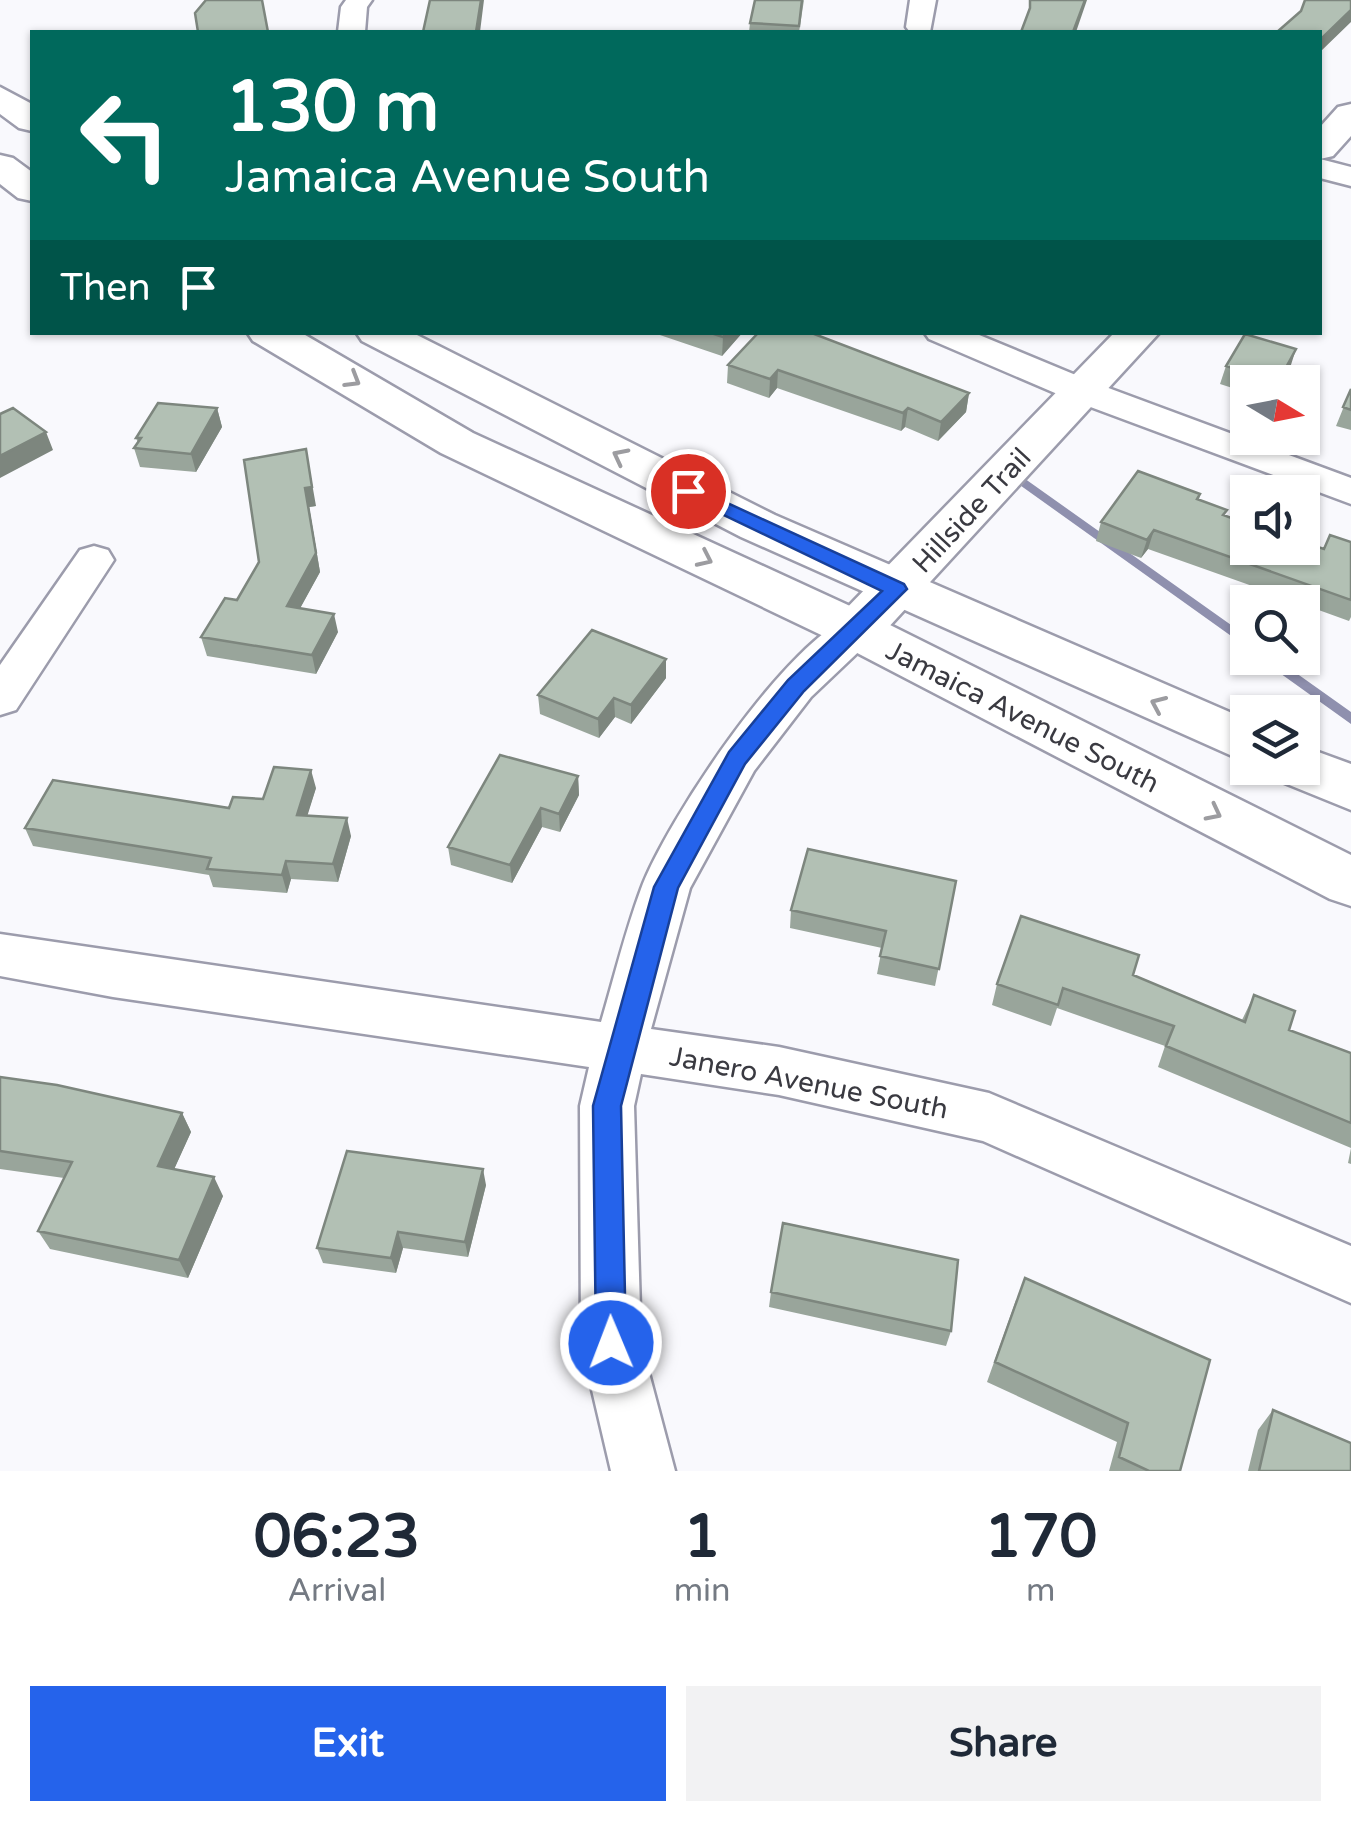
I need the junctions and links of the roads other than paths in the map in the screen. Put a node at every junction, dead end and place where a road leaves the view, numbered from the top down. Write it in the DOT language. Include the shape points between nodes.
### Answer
graph roads {
  1 [pos="359,0"];
  2 [pos="352,30"];
  3 [pos="0,98"];
  4 [pos="1351,116"];
  5 [pos="30,119"];
  6 [pos="1322,146"];
  7 [pos="0,166"];
  8 [pos="1322,169"];
  9 [pos="1351,177"];
  10 [pos="30,188"];
  11 [pos="273,335"];
  12 [pos="384,335"];
  13 [pos="948,335"];
  14 [pos="1136,335"];
  15 [pos="1082,391"];
  16 [pos="1351,492"];
  17 [pos="94,560"];
  18 [pos="897,589"];
  19 [pos="856,630"];
  20 [pos="0,699"];
  21 [pos="1230,735"];
  22 [pos="1320,775"];
  23 [pos="1351,788"];
  24 [pos="1351,882"];
  25 [pos="0,956"];
  26 [pos="620,1047"];
  27 [pos="1351,1275"];
  28 [pos="643,1471"];
  1 -- 2 [label="street"];
  3 -- 5 [label="main road"];
  4 -- 6 [label="main road"];
  7 -- 10 [label="main road"];
  8 -- 9 [label="street"];
  11 -- 19 [label="main road, Jamaica Avenue South, one-way" via="457,443"];
  18 -- 12 [label="main road, Jamaica Avenue South, one-way" via="758,526"];
  13 -- 15 [label="street"];
  14 -- 15 [label="main road, Hillside Trail"];
  15 -- 16 [label="street"];
  15 -- 18 [label="main road, Hillside Trail"];
  17 -- 20 [label="street"];
  18 -- 19 [label="main road, Hillside Trail"];
  21 -- 18 [label="main road, Jamaica Avenue South, one-way"];
  19 -- 24 [label="main road, Jamaica Avenue South, one-way"];
  19 -- 26 [label="street, Hillside Trail" via="796,686 737,758 666,887"];
  22 -- 23 [label="main road"];
  25 -- 26 [label="street, Janero Avenue South"];
  26 -- 27 [label="street, Janero Avenue South" via="780,1070 989,1118"];
  26 -- 28 [label="street, Hillside Trail" via="607,1106 611,1343"];
}
